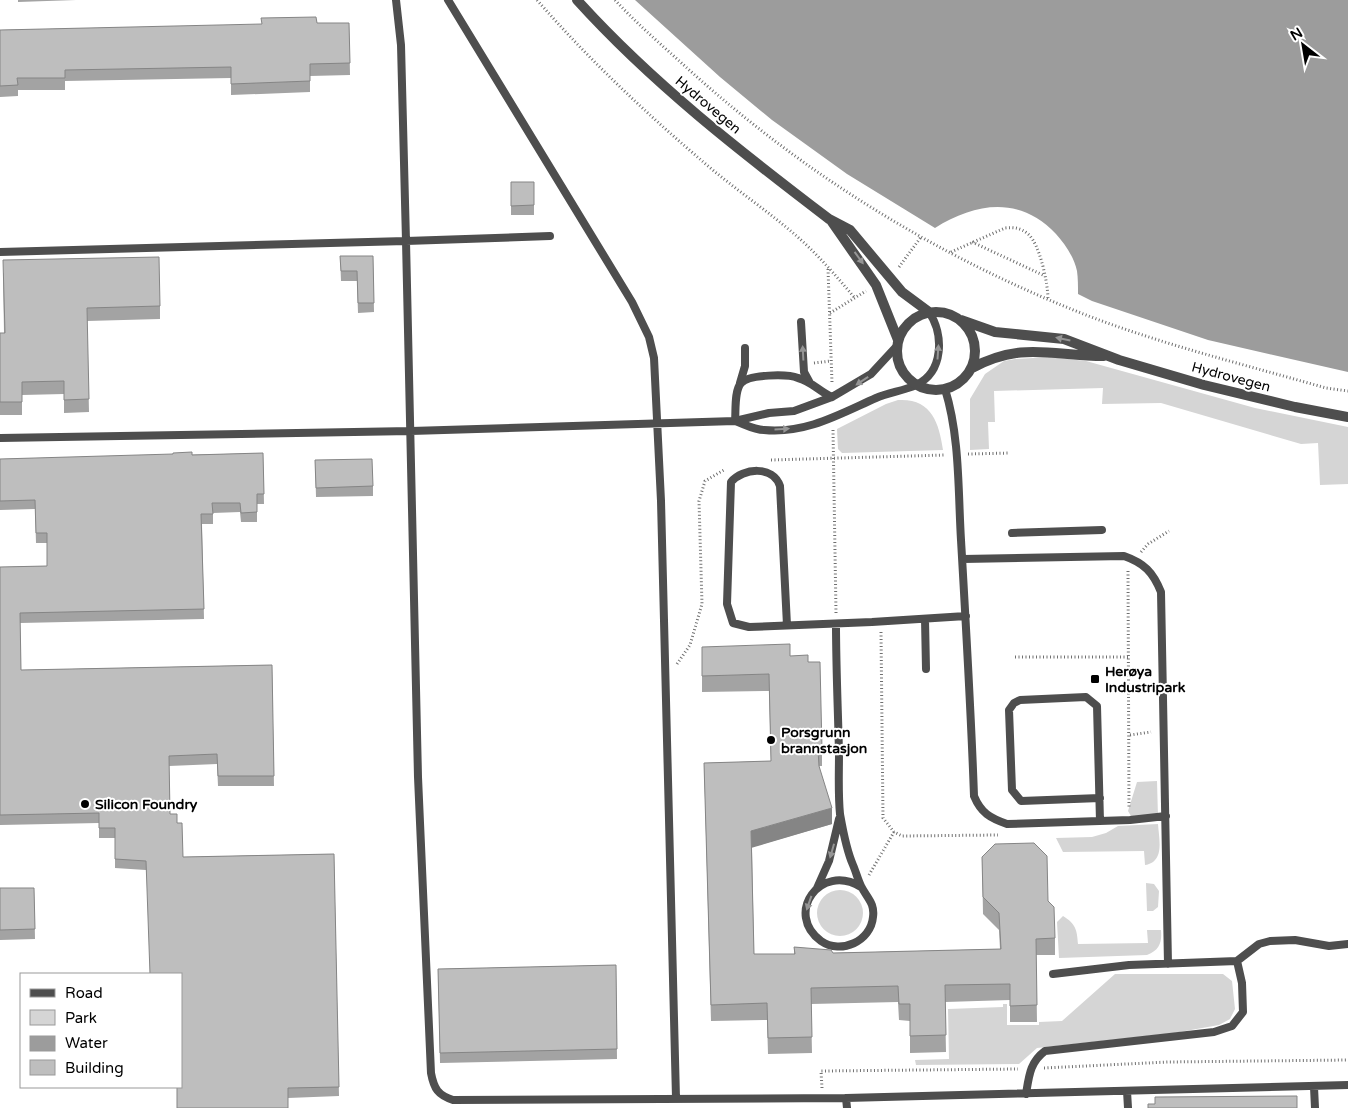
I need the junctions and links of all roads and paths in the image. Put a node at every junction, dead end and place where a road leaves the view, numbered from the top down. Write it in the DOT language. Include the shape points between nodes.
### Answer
graph roads {
  1 [pos="396,0"];
  2 [pos="448,0"];
  3 [pos="537,0"];
  4 [pos="577,0"];
  5 [pos="615,0"];
  6 [pos="830,220"];
  7 [pos="550,236"];
  8 [pos="406,241"];
  9 [pos="971,242"];
  10 [pos="0,252"];
  11 [pos="950,252"];
  12 [pos="823,260"];
  13 [pos="1045,276"];
  14 [pos="854,298"];
  15 [pos="1048,299"];
  16 [pos="929,312"];
  17 [pos="961,320"];
  18 [pos="801,322"];
  19 [pos="897,343"];
  20 [pos="745,348"];
  21 [pos="1109,356"];
  22 [pos="972,368"];
  23 [pos="740,383"];
  24 [pos="810,383"];
  25 [pos="832,383"];
  26 [pos="916,385"];
  27 [pos="945,389"];
  28 [pos="1348,390"];
  29 [pos="832,397"];
  30 [pos="1348,417"];
  31 [pos="735,421"];
  32 [pos="659,423"];
  33 [pos="833,430"];
  34 [pos="411,431"];
  35 [pos="0,438"];
  36 [pos="1102,530"];
  37 [pos="1169,531"];
  38 [pos="1012,533"];
  39 [pos="962,559"];
  40 [pos="1134,559"];
  41 [pos="966,616"];
  42 [pos="925,619"];
  43 [pos="836,624"];
  44 [pos="787,625"];
  45 [pos="1129,656"];
  46 [pos="1015,657"];
  47 [pos="926,669"];
  48 [pos="1164,730"];
  49 [pos="1130,735"];
  50 [pos="1100,798"];
  51 [pos="840,812"];
  52 [pos="1166,816"];
  53 [pos="1130,820"];
  54 [pos="1100,821"];
  55 [pos="894,832"];
  56 [pos="861,886"];
  57 [pos="817,888"];
  58 [pos="1348,944"];
  59 [pos="1237,962"];
  60 [pos="1168,964"];
  61 [pos="1053,974"];
  62 [pos="1348,1060"];
  63 [pos="1030,1068"];
  64 [pos="1348,1085"];
  65 [pos="1314,1087"];
  66 [pos="1127,1091"];
  67 [pos="1026,1094"];
  68 [pos="676,1098"];
  69 [pos="822,1098"];
  70 [pos="846,1098"];
  71 [pos="846,1108"];
  72 [pos="1128,1108"];
  73 [pos="1315,1108"];
  1 -- 8 [label="lane"];
  2 -- 32 [label="lane" via="643,322 656,365"];
  3 -- 12 [label="path" via="582,50 635,101"];
  4 -- 6 [label="street, Hydrovegen" via="641,65 698,116"];
  5 -- 11 [label="path" via="716,94 826,180"];
  6 -- 16 [label="street, Hydrovegen" via="850,230 902,292"];
  6 -- 19 [label="street, Hydrovegen, one-way" via="876,285"];
  7 -- 8 [label="lane"];
  8 -- 10 [label="lane"];
  8 -- 34 [label="lane"];
  9 -- 11 [label="path"];
  9 -- 13 [label="path"];
  9 -- 13 [label="path" via="1006,228 1024,231 1032,240"];
  11 -- 15 [label="path"];
  12 -- 14 [label="path"];
  12 -- 25 [label="path" via="830,280"];
  13 -- 15 [label="path"];
  15 -- 28 [label="path" via="1142,335 1326,388"];
  16 -- 17 [label="street, Hydrovegen" via="940,311"];
  16 -- 19 [label="street" via="909,321"];
  26 -- 16 [label="lane, one-way" via="928,376 937,361 938,335"];
  21 -- 17 [label="street, Hydrovegen, one-way" via="1064,339 996,332"];
  17 -- 22 [label="street" via="975,342"];
  24 -- 18 [label="lane, one-way" via="802,359"];
  19 -- 26 [label="street, Hydrovegen" via="898,362 904,375"];
  19 -- 29 [label="lane, one-way" via="871,374"];
  20 -- 23 [label="lane" via="745,366"];
  21 -- 22 [label="street, Hydrovegen" via="1042,350 990,358"];
  21 -- 30 [label="street, Hydrovegen" via="1204,385"];
  22 -- 27 [label="street, Hydrovegen" via="965,378"];
  23 -- 24 [label="lane" via="751,378 791,376"];
  23 -- 31 [label="lane"];
  24 -- 29 [label="lane"];
  26 -- 27 [label="street" via="930,390"];
  31 -- 26 [label="lane, one-way" via="763,430 817,425 878,397"];
  27 -- 39 [label="lane" via="955,438"];
  29 -- 31 [label="lane" via="794,411"];
  31 -- 32 [label="lane"];
  32 -- 34 [label="lane"];
  32 -- 68 [label="lane"];
  33 -- 43 [label="path"];
  34 -- 35 [label="lane"];
  34 -- 68 [label="lane" via="418,777 434,1087 442,1096 453,1100"];
  36 -- 38 [label="lane"];
  37 -- 40 [label="path" via="1148,544"];
  39 -- 40 [label="lane" via="1102,555"];
  39 -- 41 [label="lane"];
  40 -- 45 [label="path" via="1128,572"];
  40 -- 48 [label="lane" via="1150,571 1161,592"];
  41 -- 42 [label="lane"];
  41 -- 54 [label="lane" via="974,796 979,809 988,817 1007,824"];
  42 -- 43 [label="lane"];
  42 -- 47 [label="lane"];
  43 -- 44 [label="lane"];
  43 -- 51 [label="lane"];
  44 -- 44 [label="lane" via="749,627 733,623 730,618 731,482 742,474 770,473 780,486"];
  45 -- 46 [label="path"];
  45 -- 49 [label="path"];
  48 -- 49 [label="path"];
  48 -- 52 [label="lane"];
  49 -- 53 [label="path"];
  50 -- 50 [label="lane" via="1097,706 1093,701 1086,697 1014,703 1009,710 1012,790 1015,797 1021,801"];
  50 -- 54 [label="lane"];
  51 -- 56 [label="lane" via="849,855"];
  51 -- 57 [label="lane, one-way" via="831,854"];
  52 -- 53 [label="lane"];
  52 -- 60 [label="lane"];
  53 -- 54 [label="lane"];
  55 -- 56 [label="path"];
  56 -- 57 [label="lane" via="838,879"];
  57 -- 56 [label="lane, one-way" via="809,898 807,922 812,933 822,942 835,947 848,946 861,940 868,932 873,908"];
  58 -- 59 [label="lane" via="1329,946 1294,940 1270,941 1259,944"];
  59 -- 60 [label="lane"];
  59 -- 63 [label="lane" via="1243,1012 1232,1026 1204,1033 1046,1051"];
  60 -- 61 [label="lane"];
  62 -- 63 [label="path" via="1168,1062"];
  63 -- 67 [label="lane"];
  63 -- 69 [label="path" via="821,1071"];
  64 -- 65 [label="lane"];
  65 -- 66 [label="lane"];
  65 -- 73 [label="lane"];
  66 -- 67 [label="lane"];
  66 -- 72 [label="lane"];
  67 -- 70 [label="lane"];
  68 -- 69 [label="lane"];
  69 -- 70 [label="lane"];
  70 -- 71 [label="lane"];
}
